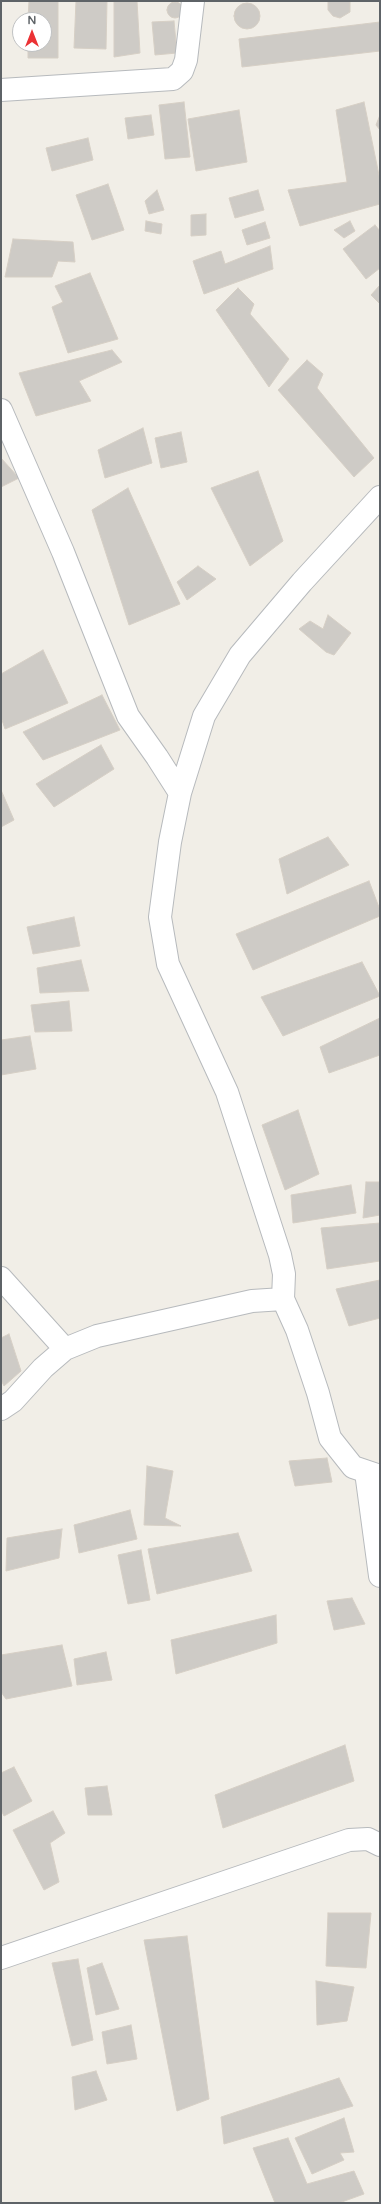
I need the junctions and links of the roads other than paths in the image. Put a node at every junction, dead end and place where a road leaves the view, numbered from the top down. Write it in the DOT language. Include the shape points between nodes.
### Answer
graph roads {
  1 [pos="192,1"];
  2 [pos="1,90"];
  3 [pos="1,410"];
  4 [pos="380,497"];
  5 [pos="180,793"];
  6 [pos="1,1278"];
  7 [pos="283,1298"];
  8 [pos="65,1349"];
  9 [pos="1,1409"];
  10 [pos="373,1474"];
  11 [pos="380,1576"];
  12 [pos="379,1839"];
  13 [pos="1,1958"];
  1 -- 2 [label="street" via="186,60 182,70 173,79"];
  3 -- 5 [label="street" via="63,552 128,716"];
  4 -- 5 [label="street" via="302,582 240,655 204,716"];
  5 -- 7 [label="street" via="170,842 160,918 168,964 226,1092 280,1256 284,1274"];
  6 -- 8 [label="street"];
  7 -- 8 [label="street" via="252,1301 138,1326 97,1336"];
  7 -- 10 [label="street" via="297,1330 330,1438 353,1467"];
  8 -- 9 [label="street"];
  10 -- 11 [label="street"];
  12 -- 13 [label="street" via="349,1840"];
}
